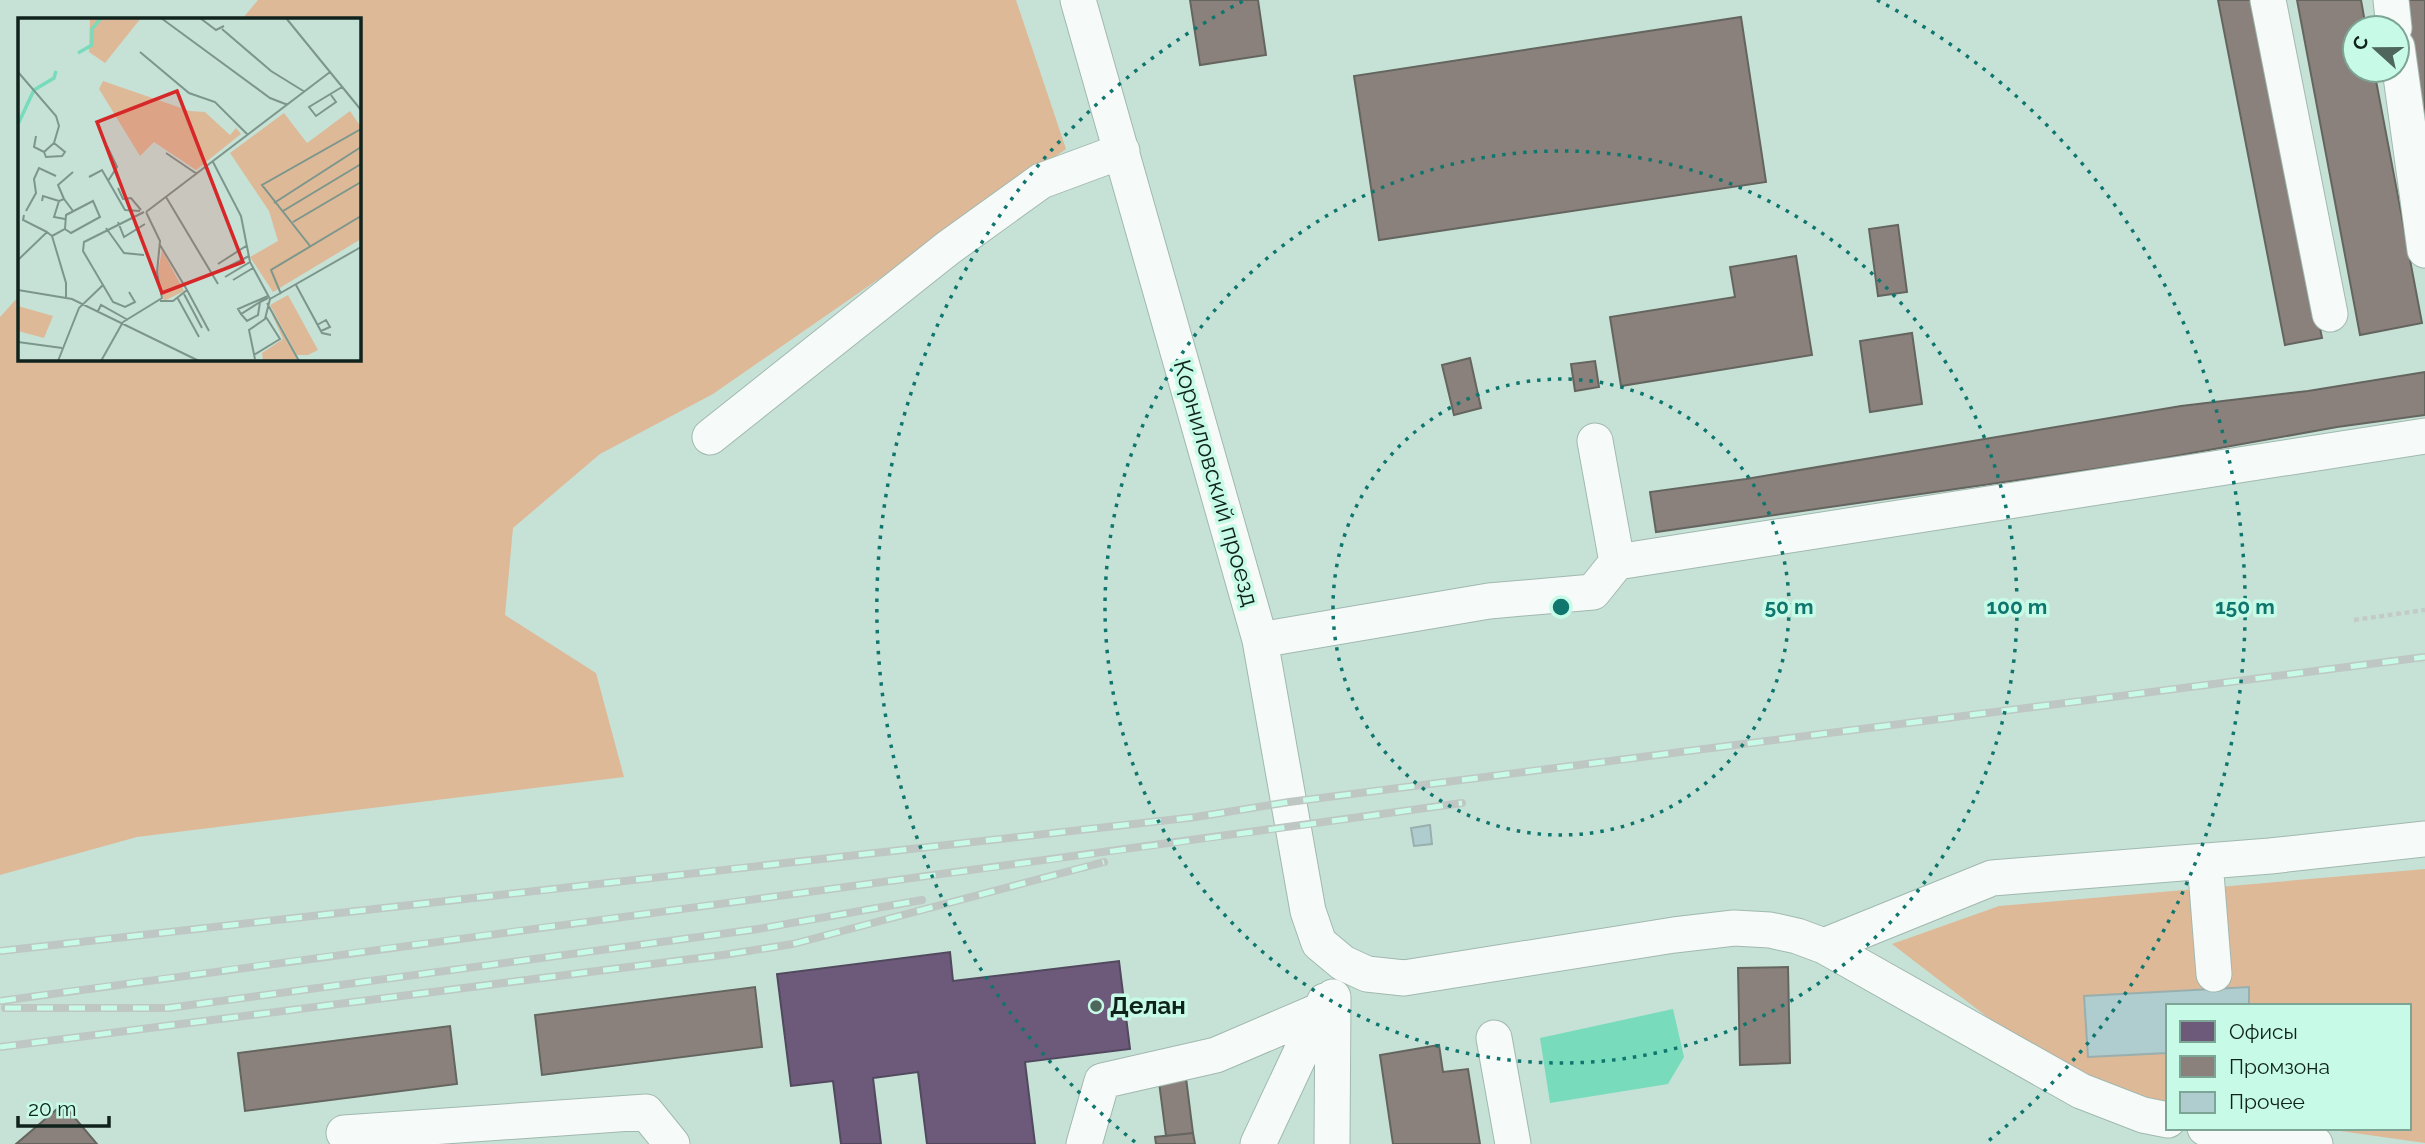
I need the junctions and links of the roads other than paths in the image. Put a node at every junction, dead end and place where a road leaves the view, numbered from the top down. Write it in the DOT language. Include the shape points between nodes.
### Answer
graph roads {
  1 [pos="1078,0"];
  2 [pos="2268,0"];
  3 [pos="2402,84"];
  4 [pos="1122,151"];
  5 [pos="2425,250"];
  6 [pos="2330,314"];
  7 [pos="2425,436"];
  8 [pos="710,437"];
  9 [pos="1595,441"];
  10 [pos="1617,562"];
  11 [pos="1260,639"];
  12 [pos="2425,839"];
  13 [pos="2205,861"];
  14 [pos="1824,946"];
  15 [pos="2214,974"];
  16 [pos="1332,986"];
  17 [pos="1494,1038"];
  18 [pos="2166,1120"];
  19 [pos="2220,1130"];
  20 [pos="344,1133"];
  21 [pos="673,1144"];
  22 [pos="1084,1144"];
  23 [pos="1258,1144"];
  24 [pos="1332,1144"];
  25 [pos="1513,1144"];
  26 [pos="2315,1144"];
  1 -- 4 [label="street, Корниловский проезд"];
  2 -- 6 [label="street"];
  3 -- 5 [label="street"];
  4 -- 8 [label="street" via="1041,181 937,257"];
  4 -- 11 [label="street, Корниловский проезд"];
  7 -- 10 [label="street"];
  9 -- 10 [label="street"];
  10 -- 11 [label="street" via="1592,592 1489,601"];
  11 -- 16 [label="street, Корниловский проезд" via="1308,911"];
  12 -- 13 [label="street"];
  13 -- 14 [label="street" via="1992,878"];
  13 -- 15 [label="street"];
  14 -- 16 [label="street" via="1770,930 1734,928 1404,978 1367,974"];
  14 -- 18 [label="street" via="2081,1091"];
  16 -- 22 [label="street" via="1216,1055 1102,1081"];
  16 -- 23 [label="street"];
  16 -- 24 [label="street"];
  17 -- 25 [label="street"];
  19 -- 26 [label="street"];
  20 -- 21 [label="street" via="646,1112"];
}
